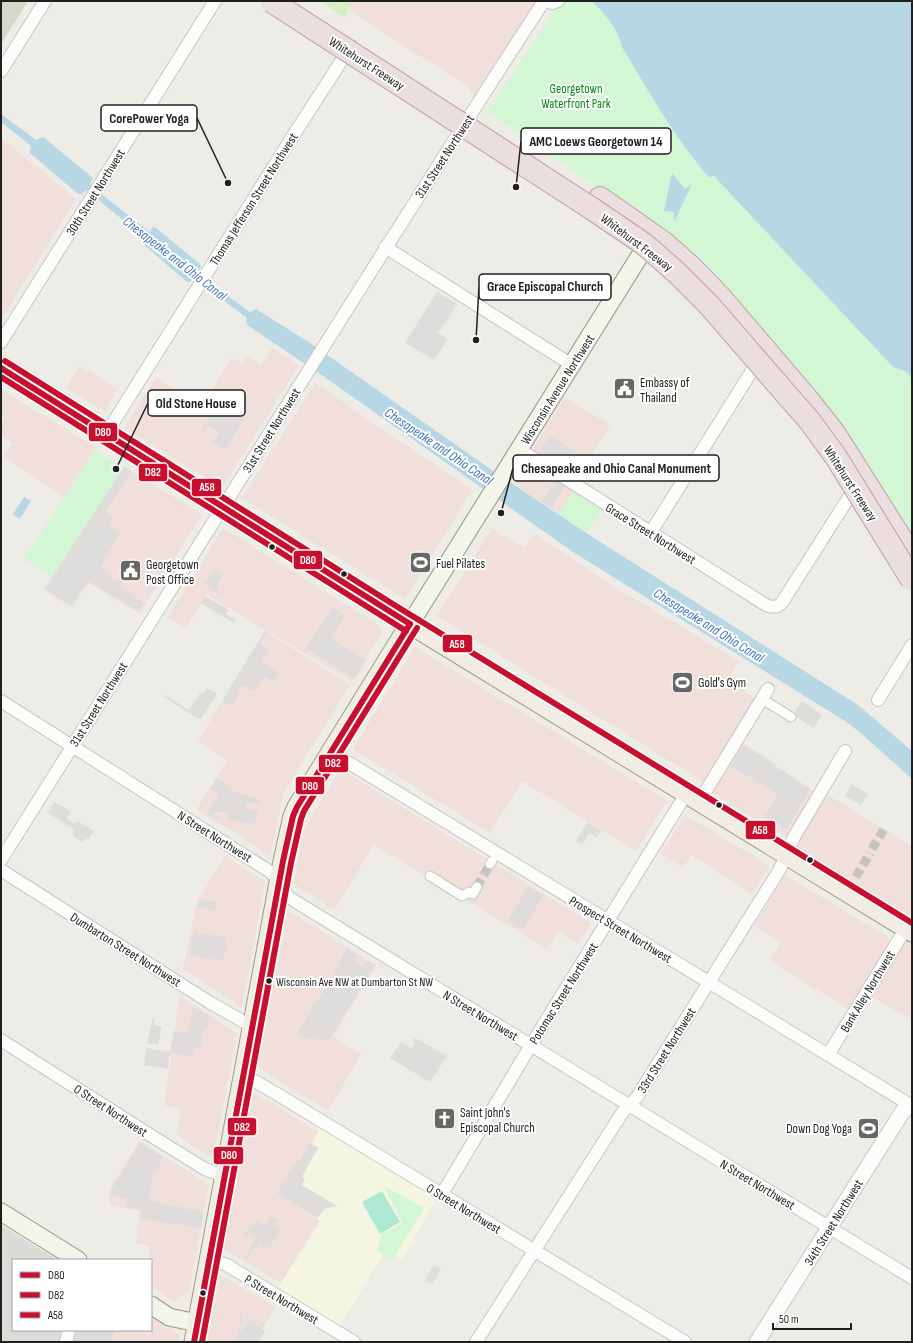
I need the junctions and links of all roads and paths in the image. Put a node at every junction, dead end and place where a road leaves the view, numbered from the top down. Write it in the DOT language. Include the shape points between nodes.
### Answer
graph roads {
  1 [pos="45,1"];
  2 [pos="215,1"];
  3 [pos="271,1"];
  4 [pos="282,1"];
  5 [pos="295,1"];
  6 [pos="545,1"];
  7 [pos="558,1"];
  8 [pos="352,46"];
  9 [pos="1,71"];
  10 [pos="467,120"];
  11 [pos="649,241"];
  12 [pos="385,247"];
  13 [pos="1,342"];
  14 [pos="572,365"];
  15 [pos="1,368"];
  16 [pos="753,369"];
  17 [pos="106,434"];
  18 [pos="519,449"];
  19 [pos="849,497"];
  20 [pos="223,507"];
  21 [pos="651,532"];
  22 [pos="912,556"];
  23 [pos="912,569"];
  24 [pos="912,580"];
  25 [pos="410,624"];
  26 [pos="912,645"];
  27 [pos="765,694"];
  28 [pos="878,700"];
  29 [pos="1,701"];
  30 [pos="791,718"];
  31 [pos="72,746"];
  32 [pos="845,751"];
  33 [pos="331,752"];
  34 [pos="692,798"];
  35 [pos="786,855"];
  36 [pos="1,860"];
  37 [pos="1,870"];
  38 [pos="430,876"];
  39 [pos="279,882"];
  40 [pos="477,887"];
  41 [pos="608,920"];
  42 [pos="909,930"];
  43 [pos="710,983"];
  44 [pos="252,1025"];
  45 [pos="1,1040"];
  46 [pos="531,1046"];
  47 [pos="828,1055"];
  48 [pos="244,1075"];
  49 [pos="629,1105"];
  50 [pos="912,1105"];
  51 [pos="224,1176"];
  52 [pos="442,1194"];
  53 [pos="1,1212"];
  54 [pos="829,1227"];
  55 [pos="534,1250"];
  56 [pos="76,1259"];
  57 [pos="209,1259"];
  58 [pos="912,1278"];
  59 [pos="152,1306"];
  60 [pos="197,1323"];
  61 [pos="69,1331"];
  62 [pos="66,1342"];
  63 [pos="194,1342"];
  64 [pos="354,1342"];
  65 [pos="476,1342"];
  66 [pos="685,1342"];
  67 [pos="757,1342"];
  1 -- 9 [label="street"];
  2 -- 13 [label="street, 30th Street Northwest"];
  3 -- 24 [label="highway, Whitehurst Freeway, bridge" via="597,212 661,258 709,305 808,420 836,457"];
  4 -- 8 [label="main road"];
  5 -- 22 [label="highway, Whitehurst Freeway" via="620,211 664,243 692,268 818,412 844,448"];
  6 -- 7 [label="street"];
  6 -- 10 [label="street, 31st Street Northwest"];
  8 -- 10 [label="main road"];
  8 -- 17 [label="street, Thomas Jefferson Street Northwest"];
  10 -- 11 [label="main road"];
  10 -- 12 [label="street, 31st Street Northwest"];
  11 -- 14 [label="main road, Wisconsin Avenue Northwest"];
  11 -- 23 [label="street" via="704,291 814,418 855,476"];
  12 -- 14 [label="street"];
  12 -- 20 [label="street, 31st Street Northwest"];
  14 -- 18 [label="main road, Wisconsin Avenue Northwest"];
  15 -- 17 [label="main road"];
  16 -- 21 [label="street"];
  17 -- 20 [label="main road"];
  18 -- 21 [label="street, Grace Street Northwest"];
  18 -- 25 [label="main road, Wisconsin Avenue Northwest"];
  19 -- 21 [label="street, Grace Street Northwest" via="778,607 766,605"];
  20 -- 25 [label="main road"];
  20 -- 31 [label="street, 31st Street Northwest"];
  25 -- 33 [label="main road, Wisconsin Avenue Northwest"];
  25 -- 34 [label="main road"];
  26 -- 28 [label="street"];
  27 -- 30 [label="street"];
  27 -- 34 [label="street, Potomac Street Northwest"];
  29 -- 31 [label="street, N Street Northwest"];
  31 -- 36 [label="street, 31st Street Northwest"];
  31 -- 39 [label="street, N Street Northwest" via="274,874"];
  32 -- 35 [label="street, 33rd Street Northwest"];
  33 -- 39 [label="main road, Wisconsin Avenue Northwest" via="293,816"];
  33 -- 41 [label="street, Prospect Street Northwest"];
  34 -- 35 [label="main road"];
  34 -- 41 [label="street, Potomac Street Northwest"];
  35 -- 42 [label="main road"];
  35 -- 43 [label="street, 33rd Street Northwest"];
  37 -- 44 [label="street, Dumbarton Street Northwest" via="203,998"];
  38 -- 40 [label="street" via="462,896 469,892 473,894"];
  39 -- 44 [label="main road, Wisconsin Avenue Northwest"];
  39 -- 46 [label="street, N Street Northwest" via="288,897"];
  41 -- 43 [label="street, Prospect Street Northwest"];
  41 -- 46 [label="street, Potomac Street Northwest"];
  42 -- 47 [label="street, Bank Alley Northwest"];
  43 -- 47 [label="street, Prospect Street Northwest"];
  43 -- 49 [label="street, 33rd Street Northwest" via="637,1097"];
  44 -- 48 [label="main road, Wisconsin Avenue Northwest"];
  45 -- 51 [label="street, O Street Northwest" via="158,1140 206,1169"];
  46 -- 49 [label="street, N Street Northwest"];
  46 -- 52 [label="street, Potomac Street Northwest"];
  47 -- 50 [label="street, Prospect Street Northwest"];
  48 -- 51 [label="main road, Wisconsin Avenue Northwest"];
  48 -- 52 [label="street, O Street Northwest"];
  49 -- 54 [label="street, N Street Northwest"];
  49 -- 55 [label="street, 33rd Street Northwest"];
  50 -- 54 [label="street, 34th Street Northwest" via="903,1111"];
  51 -- 57 [label="main road, Wisconsin Avenue Northwest"];
  52 -- 55 [label="street, O Street Northwest"];
  53 -- 56 [label="main road"];
  54 -- 58 [label="street, N Street Northwest"];
  54 -- 67 [label="street, 34th Street Northwest"];
  55 -- 65 [label="street, 33rd Street Northwest"];
  55 -- 66 [label="street, O Street Northwest"];
  57 -- 60 [label="main road, Wisconsin Avenue Northwest"];
  57 -- 64 [label="street, P Street Northwest" via="226,1265"];
  59 -- 60 [label="main road" via="169,1317"];
  60 -- 63 [label="main road, Wisconsin Avenue Northwest"];
  61 -- 62 [label="street"];
}
